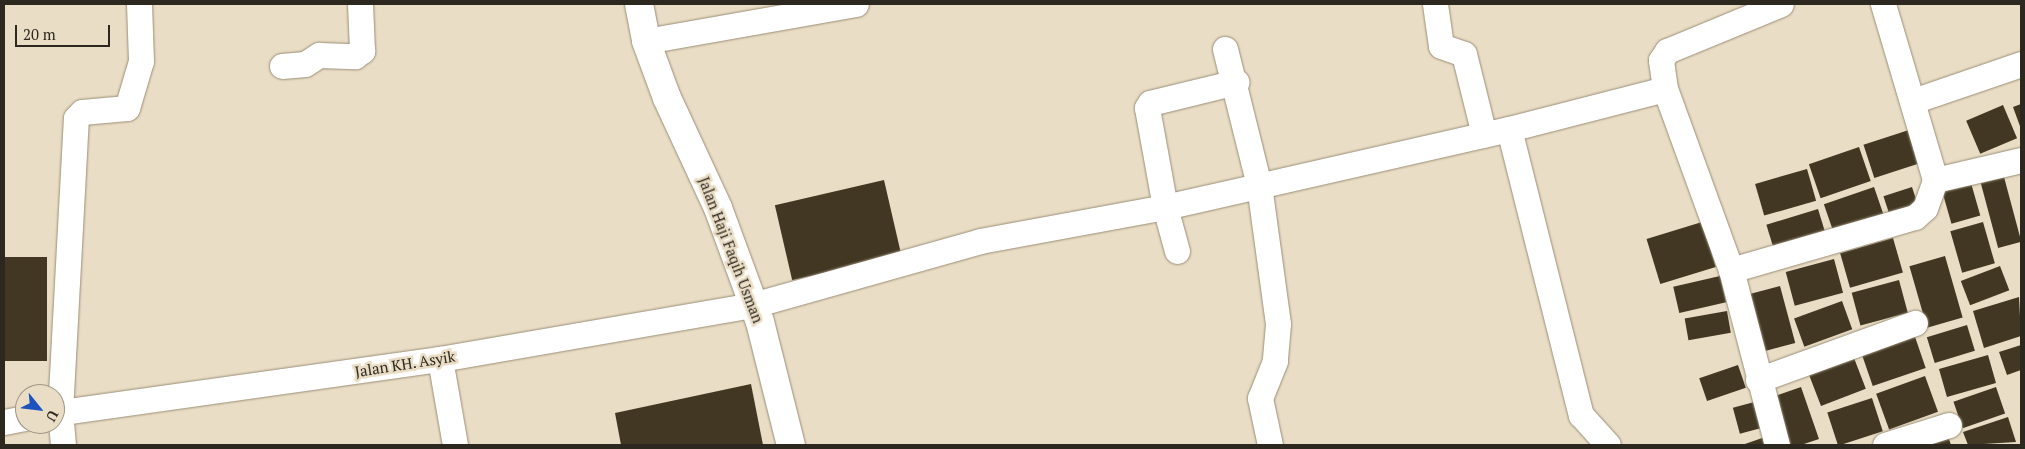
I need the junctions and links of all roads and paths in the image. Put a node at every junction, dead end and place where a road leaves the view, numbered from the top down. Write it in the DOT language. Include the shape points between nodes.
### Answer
graph roads {
  1 [pos="139,4"];
  2 [pos="360,4"];
  3 [pos="639,4"];
  4 [pos="856,4"];
  5 [pos="1435,4"];
  6 [pos="1781,4"];
  7 [pos="1883,4"];
  8 [pos="648,45"];
  9 [pos="1225,49"];
  10 [pos="2021,64"];
  11 [pos="282,66"];
  12 [pos="1236,82"];
  13 [pos="1665,88"];
  14 [pos="1913,101"];
  15 [pos="1509,129"];
  16 [pos="1484,135"];
  17 [pos="2021,160"];
  18 [pos="1935,180"];
  19 [pos="1259,186"];
  20 [pos="1165,207"];
  21 [pos="1177,252"];
  22 [pos="1731,270"];
  23 [pos="754,304"];
  24 [pos="1915,323"];
  25 [pos="440,360"];
  26 [pos="1758,380"];
  27 [pos="59,384"];
  28 [pos="65,411"];
  29 [pos="1949,425"];
  30 [pos="455,445"];
  31 [pos="791,445"];
  32 [pos="1270,445"];
  33 [pos="1608,445"];
  34 [pos="1777,445"];
  35 [pos="1885,445"];
  1 -- 27 [label="street" via="141,61 127,108 82,112 76,118"];
  2 -- 11 [label="street" via="362,51 355,56 319,55 305,64"];
  3 -- 8 [label="street, Jalan Haji Faqih Usman"];
  4 -- 8 [label="street"];
  5 -- 16 [label="street" via="1441,46 1464,54"];
  6 -- 13 [label="street" via="1667,51 1660,60"];
  7 -- 14 [label="street"];
  8 -- 23 [label="street, Jalan Haji Faqih Usman" via="667,98 718,208"];
  9 -- 12 [label="street"];
  10 -- 14 [label="street"];
  12 -- 19 [label="street"];
  12 -- 20 [label="street" via="1150,103 1147,108"];
  13 -- 15 [label="street, Jalan KH. Asyik"];
  13 -- 22 [label="street"];
  14 -- 18 [label="street"];
  15 -- 16 [label="street, Jalan KH. Asyik"];
  15 -- 33 [label="street" via="1581,415"];
  16 -- 19 [label="street, Jalan KH. Asyik"];
  17 -- 18 [label="street"];
  18 -- 22 [label="street" via="1925,208 1915,218"];
  19 -- 20 [label="street, Jalan KH. Asyik"];
  19 -- 32 [label="street" via="1278,324 1275,361 1260,398"];
  20 -- 21 [label="street"];
  20 -- 23 [label="street, Jalan KH. Asyik" via="980,241"];
  22 -- 26 [label="street"];
  23 -- 25 [label="street, Jalan KH. Asyik"];
  23 -- 31 [label="street, Jalan Haji Faqih Usman"];
  24 -- 26 [label="street"];
  25 -- 28 [label="street, Jalan KH. Asyik"];
  25 -- 30 [label="street"];
  26 -- 34 [label="street"];
  29 -- 35 [label="street"];
}
